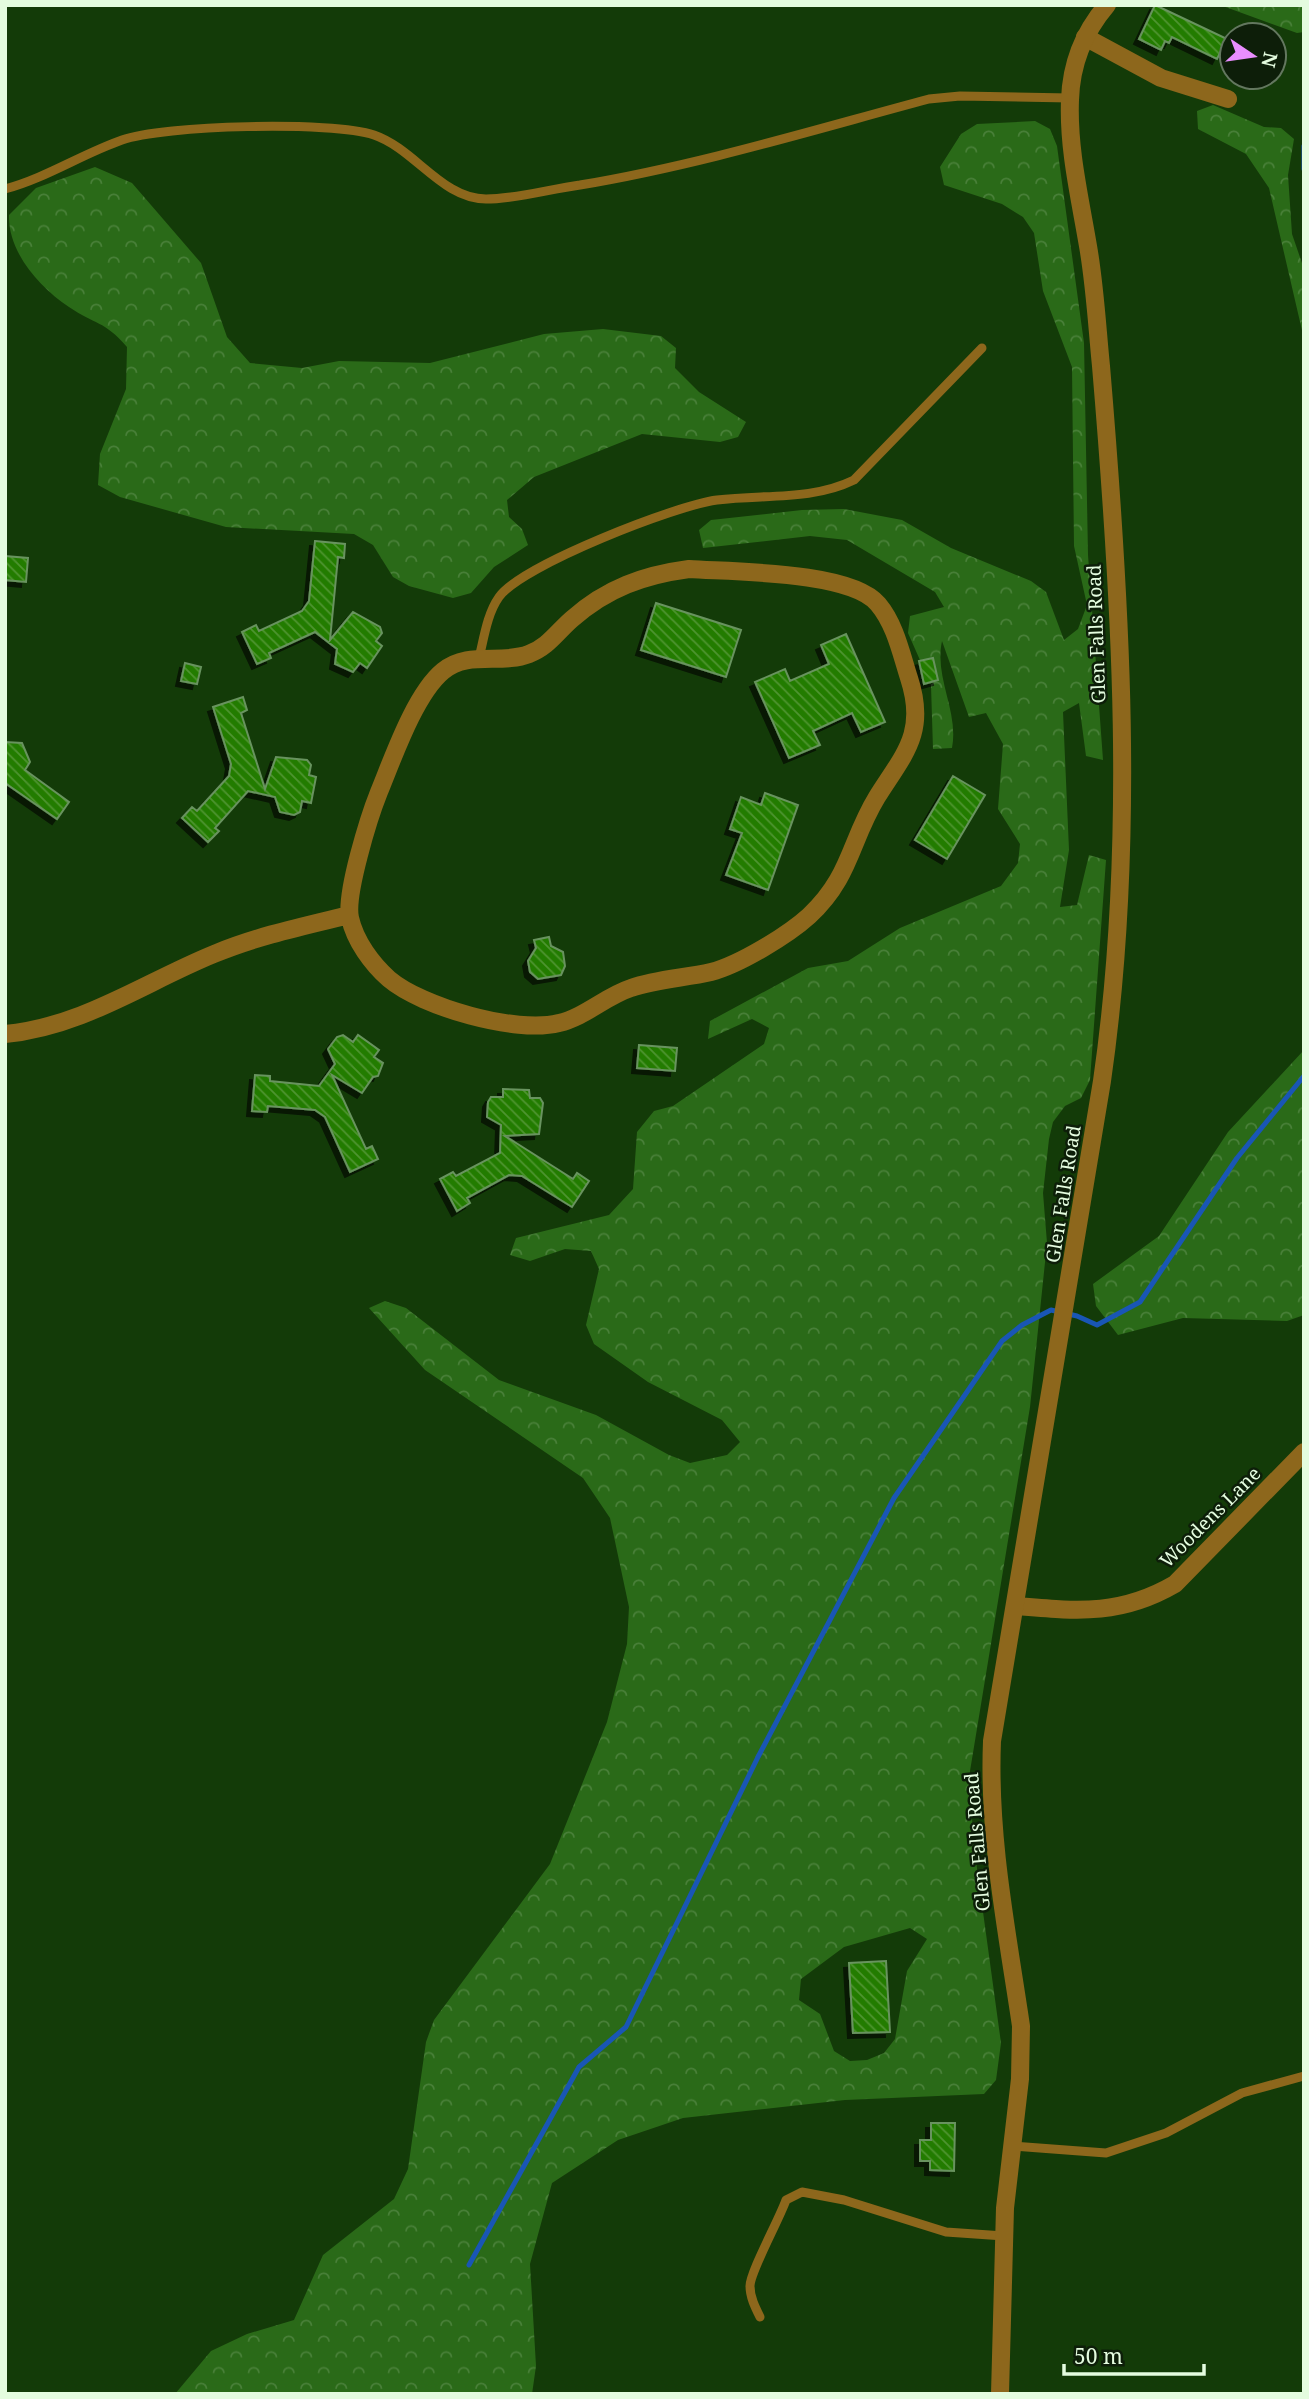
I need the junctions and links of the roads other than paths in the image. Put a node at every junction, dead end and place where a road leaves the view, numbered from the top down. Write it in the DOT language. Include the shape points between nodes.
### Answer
graph roads {
  1 [pos="1107,5"];
  2 [pos="1085,37"];
  3 [pos="1070,98"];
  4 [pos="1228,100"];
  5 [pos="5,189"];
  6 [pos="982,348"];
  7 [pos="479,658"];
  8 [pos="349,915"];
  9 [pos="5,1034"];
  10 [pos="1304,1452"];
  11 [pos="1015,1606"];
  12 [pos="1304,2076"];
  13 [pos="1012,2146"];
  14 [pos="1004,2236"];
  15 [pos="760,2317"];
  16 [pos="1000,2394"];
  1 -- 2 [label="street, Glen Falls Road"];
  2 -- 3 [label="street, Glen Falls Road"];
  2 -- 4 [label="street" via="1161,78"];
  3 -- 5 [label="lane" via="929,99 720,157 485,199 450,189 401,148 374,135 307,127 156,133 123,139"];
  3 -- 11 [label="street, Glen Falls Road" via="1090,260 1111,501 1122,825 1118,945 1111,1020"];
  6 -- 7 [label="lane" via="854,480 833,490 683,506 516,580 499,597 489,618"];
  7 -- 8 [label="street" via="445,668 419,705 377,797 358,859"];
  7 -- 8 [label="street" via="510,659 546,646 587,606 627,582 655,573 690,569 837,583 876,601 890,622 913,691 915,729 909,750 862,826 841,879 806,919 717,971 634,987 561,1023 537,1026 490,1020 415,995 372,961"];
  8 -- 9 [label="street" via="215,953 59,1024"];
  10 -- 11 [label="street, Woodens Lane" via="1175,1584 1154,1596 1103,1610"];
  11 -- 13 [label="street, Glen Falls Road" via="992,1741 990,1785 1021,2026"];
  12 -- 13 [label="lane" via="1242,2093 1166,2133 1106,2153"];
  13 -- 14 [label="street, Glen Falls Road"];
  14 -- 15 [label="lane" via="946,2232 844,2200 802,2192 786,2200 749,2283"];
  14 -- 16 [label="street, Glen Falls Road"];
}
